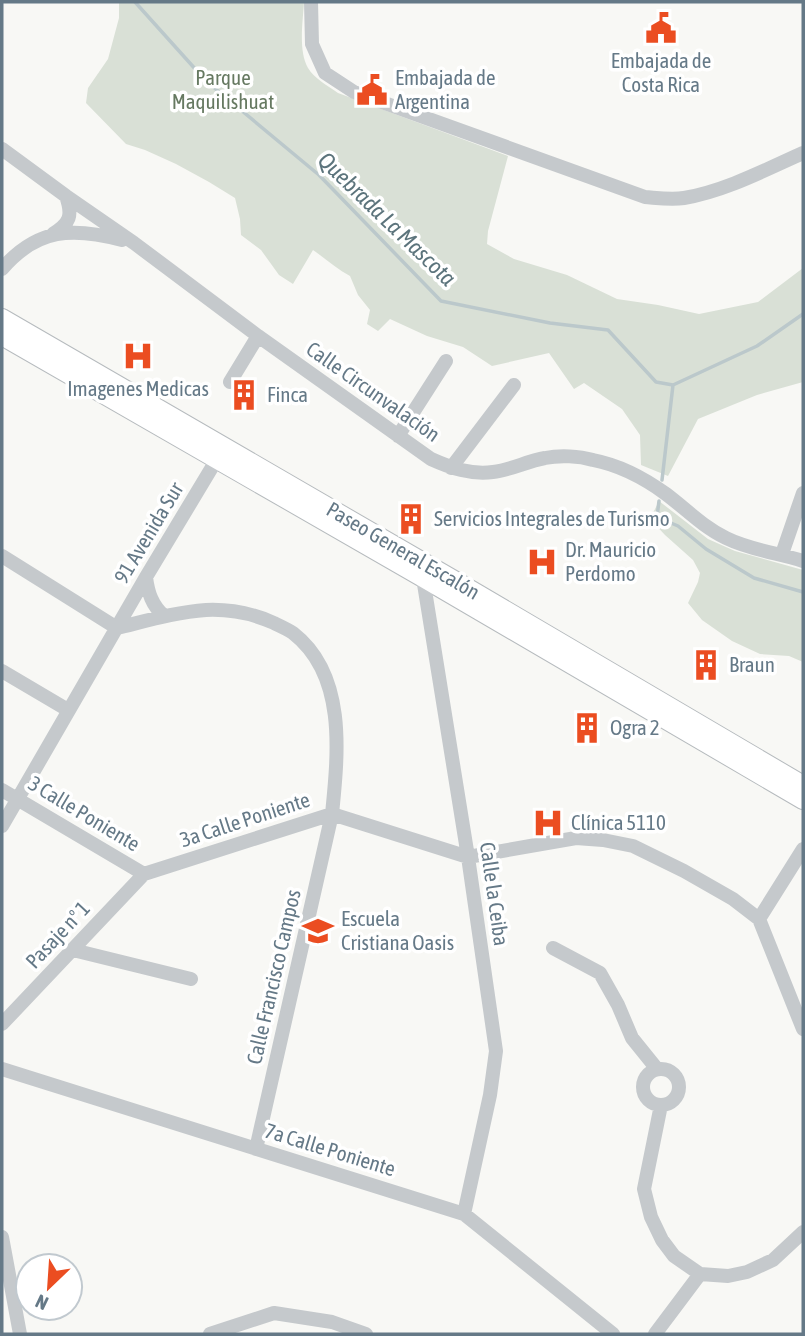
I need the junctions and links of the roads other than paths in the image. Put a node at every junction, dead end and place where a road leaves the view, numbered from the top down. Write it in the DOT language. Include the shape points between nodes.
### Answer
graph roads {
  1 [pos="311,2"];
  2 [pos="2,149"];
  3 [pos="803,153"];
  4 [pos="66,196"];
  5 [pos="52,235"];
  6 [pos="134,243"];
  7 [pos="2,269"];
  8 [pos="2,318"];
  9 [pos="2,336"];
  10 [pos="258,336"];
  11 [pos="446,361"];
  12 [pos="230,382"];
  13 [pos="514,385"];
  14 [pos="398,436"];
  15 [pos="217,459"];
  16 [pos="451,468"];
  17 [pos="803,493"];
  18 [pos="782,554"];
  19 [pos="2,556"];
  20 [pos="803,561"];
  21 [pos="146,577"];
  22 [pos="424,578"];
  23 [pos="164,616"];
  24 [pos="117,628"];
  25 [pos="2,671"];
  26 [pos="68,710"];
  27 [pos="803,785"];
  28 [pos="2,790"];
  29 [pos="18,799"];
  30 [pos="803,800"];
  31 [pos="332,814"];
  32 [pos="2,826"];
  33 [pos="803,849"];
  34 [pos="468,857"];
  35 [pos="144,874"];
  36 [pos="759,919"];
  37 [pos="552,948"];
  38 [pos="73,950"];
  39 [pos="191,979"];
  40 [pos="2,1024"];
  41 [pos="803,1029"];
  42 [pos="2,1069"];
  43 [pos="657,1069"];
  44 [pos="661,1105"];
  45 [pos="256,1149"];
  46 [pos="464,1214"];
  47 [pos="803,1232"];
  48 [pos="2,1237"];
  49 [pos="700,1274"];
  50 [pos="20,1334"];
  51 [pos="210,1334"];
  52 [pos="366,1334"];
  53 [pos="613,1334"];
  54 [pos="655,1334"];
  1 -- 3 [label="street" via="312,44 325,73 354,92 645,197 682,199 717,190"];
  2 -- 4 [label="street, Calle Circunvalación"];
  4 -- 5 [label="street" via="69,219"];
  4 -- 6 [label="street, Calle Circunvalación"];
  5 -- 6 [label="street" via="91,233"];
  5 -- 7 [label="street" via="21,250"];
  6 -- 10 [label="street, Calle Circunvalación"];
  8 -- 27 [label="main road, Paseo General Escalón" via="493,595"];
  9 -- 15 [label="main road, Paseo General Escalón"];
  10 -- 12 [label="street"];
  10 -- 14 [label="street, Calle Circunvalación"];
  11 -- 14 [label="street"];
  13 -- 16 [label="street"];
  14 -- 16 [label="street, Calle Circunvalación"];
  15 -- 21 [label="street, 91 Avenida Sur"];
  15 -- 22 [label="main road, Paseo General Escalón"];
  16 -- 18 [label="street, Calle Circunvalación" via="496,472 545,458 568,457 614,465 665,493 725,538"];
  17 -- 18 [label="street"];
  18 -- 20 [label="street, Calle Circunvalación"];
  19 -- 24 [label="street"];
  21 -- 23 [label="street" via="150,599"];
  21 -- 24 [label="street, 91 Avenida Sur"];
  22 -- 30 [label="main road, Paseo General Escalón"];
  22 -- 34 [label="street, Calle la Ceiba"];
  23 -- 24 [label="street, Calle Francisco Campos"];
  23 -- 31 [label="street, Calle Francisco Campos" via="238,611 291,632 310,649 323,669 336,730"];
  24 -- 26 [label="street, 91 Avenida Sur"];
  25 -- 26 [label="street"];
  26 -- 29 [label="street, 91 Avenida Sur"];
  28 -- 29 [label="street, 3 Calle Poniente"];
  29 -- 32 [label="street, 91 Avenida Sur"];
  29 -- 35 [label="street, 3 Calle Poniente"];
  31 -- 34 [label="street, 3a Calle Poniente"];
  31 -- 35 [label="street, 3a Calle Poniente"];
  31 -- 45 [label="street, Calle Francisco Campos"];
  33 -- 36 [label="street"];
  34 -- 36 [label="street, 3a Calle Poniente" via="576,838 633,846 733,899"];
  34 -- 46 [label="street, Calle la Ceiba" via="495,1051"];
  35 -- 38 [label="street, Pasaje n° 1"];
  36 -- 41 [label="street"];
  37 -- 43 [label="street" via="600,973 632,1038"];
  38 -- 39 [label="street"];
  38 -- 40 [label="street, Pasaje n° 1"];
  42 -- 45 [label="street, 7a Calle Poniente"];
  43 -- 44 [label="street" via="647,1074 643,1091 649,1101"];
  43 -- 44 [label="street" via="669,1070 679,1085 676,1097"];
  44 -- 49 [label="street" via="644,1189 662,1240 674,1256"];
  45 -- 46 [label="street, 7a Calle Poniente"];
  46 -- 53 [label="street, 7a Calle Poniente"];
  47 -- 49 [label="street" via="773,1261 747,1272"];
  48 -- 50 [label="street"];
  49 -- 54 [label="street"];
  51 -- 52 [label="street" via="274,1313 332,1322"];
}
